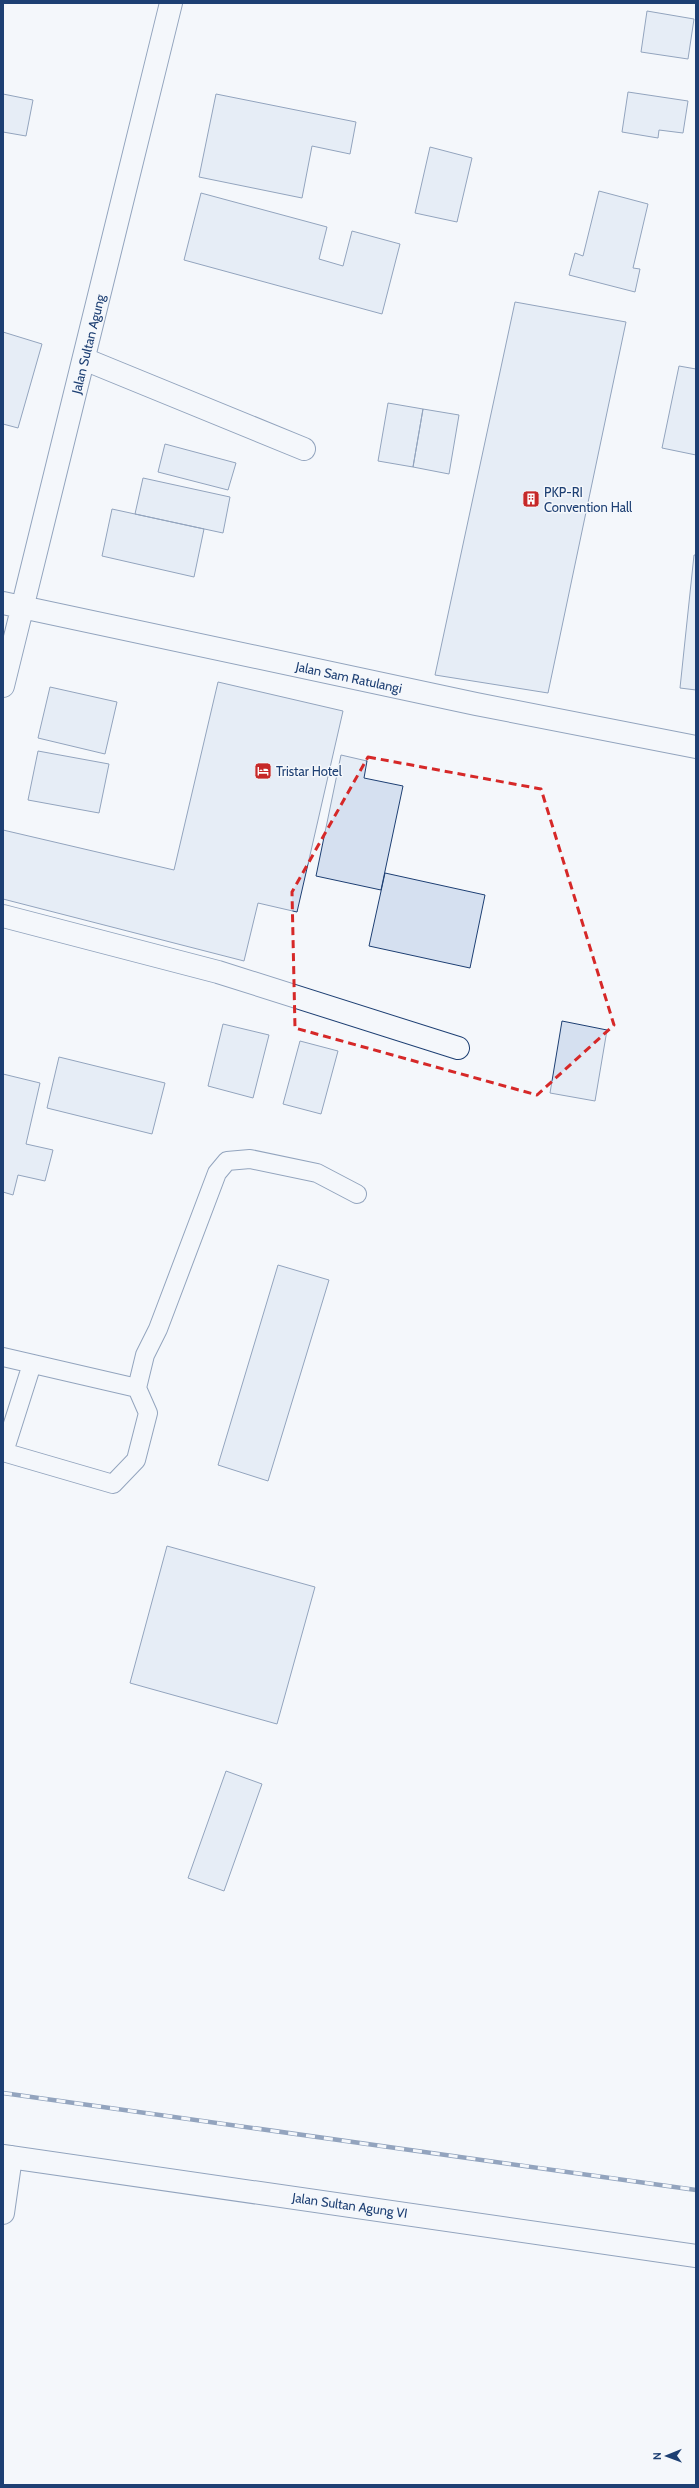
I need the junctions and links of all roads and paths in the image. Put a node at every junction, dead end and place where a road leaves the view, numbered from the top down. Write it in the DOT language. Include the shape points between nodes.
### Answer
graph roads {
  1 [pos="171,3"];
  2 [pos="84,359"];
  3 [pos="304,449"];
  4 [pos="13,605"];
  5 [pos="3,686"];
  6 [pos="696,746"];
  7 [pos="3,916"];
  8 [pos="458,1048"];
  9 [pos="357,1194"];
  10 [pos="3,1357"];
  11 [pos="32,1364"];
  12 [pos="137,1388"];
  13 [pos="3,1452"];
  14 [pos="7,2157"];
  15 [pos="3,2213"];
  16 [pos="696,2256"];
  1 -- 2 [label="street, Jalan Sultan Agung"];
  2 -- 3 [label="street"];
  2 -- 4 [label="street, Jalan Sultan Agung"];
  4 -- 5 [label="street, Jalan Sultan Agung"];
  4 -- 6 [label="street, Jalan Sam Ratulangi" via="468,702"];
  7 -- 8 [label="street" via="218,972"];
  9 -- 12 [label="lane" via="317,1173 250,1159 227,1161 217,1173 158,1329 145,1355"];
  10 -- 11 [label="lane"];
  11 -- 12 [label="lane"];
  11 -- 13 [label="lane"];
  12 -- 13 [label="lane" via="148,1413 136,1460 113,1484"];
  14 -- 15 [label="street"];
  14 -- 16 [label="street, Jalan Sultan Agung VI"];
}
